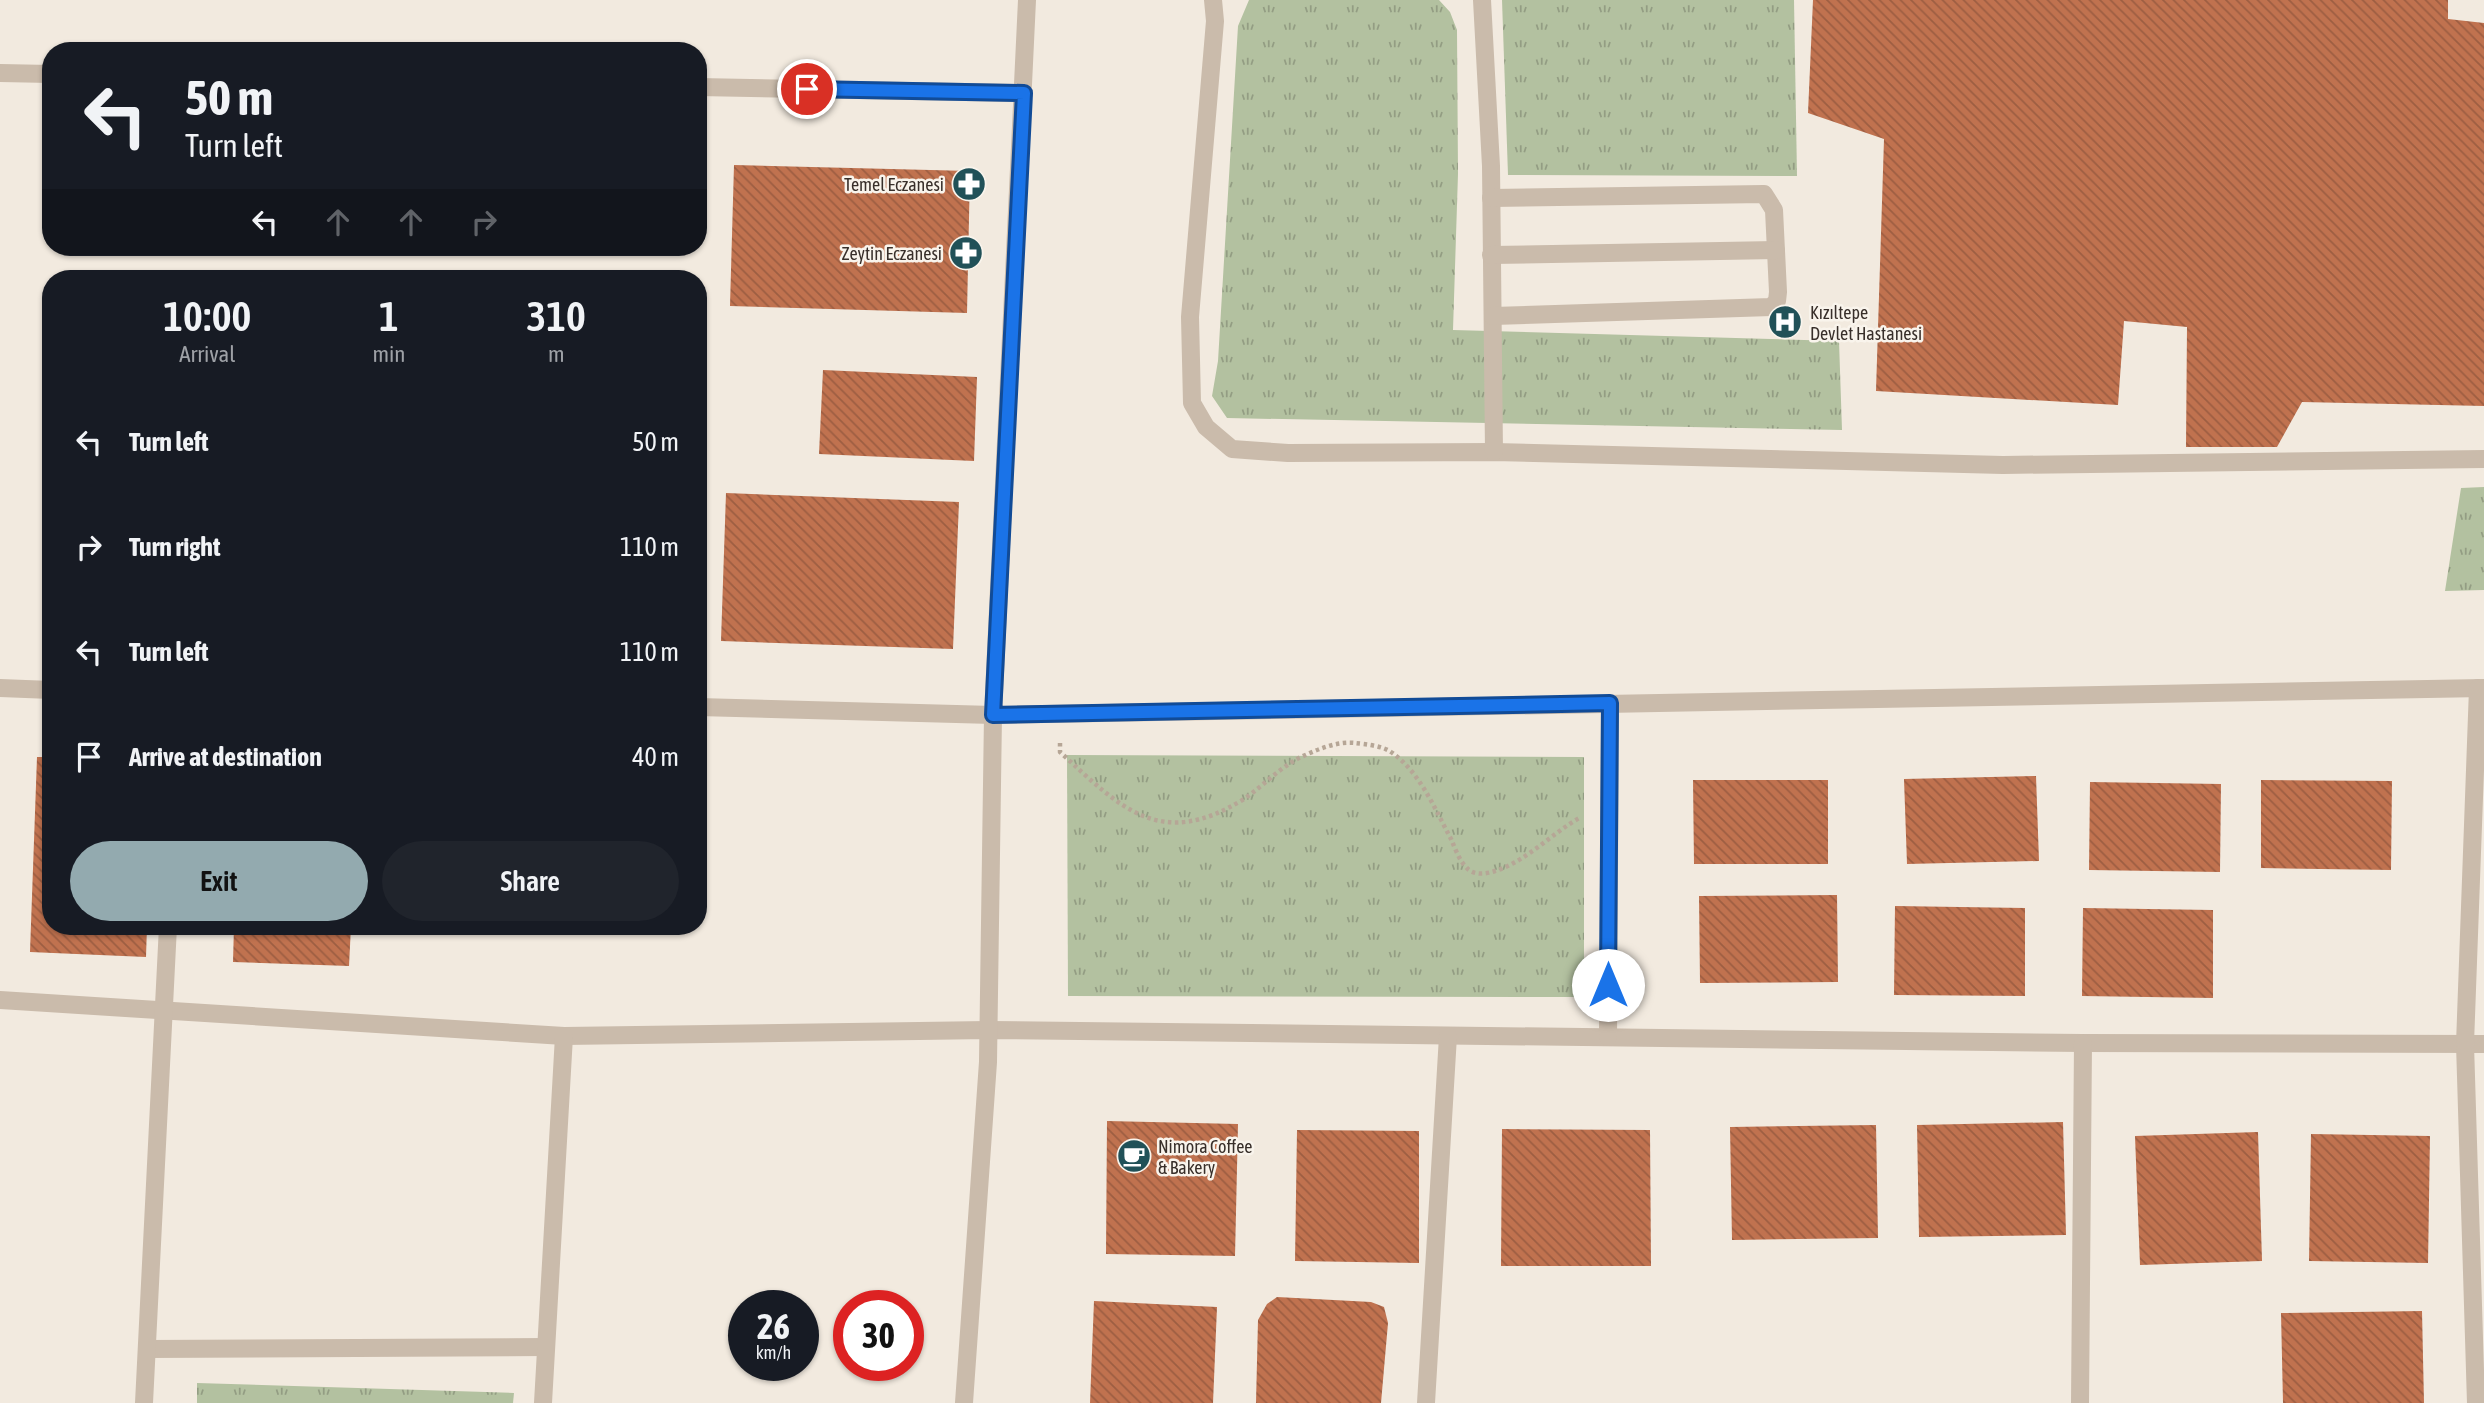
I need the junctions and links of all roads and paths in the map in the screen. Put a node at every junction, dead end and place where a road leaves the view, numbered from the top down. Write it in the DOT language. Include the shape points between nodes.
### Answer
graph roads {
  1 [pos="1027,0"];
  2 [pos="1213,0"];
  3 [pos="1482,0"];
  4 [pos="0,73"];
  5 [pos="42,74"];
  6 [pos="707,87"];
  7 [pos="1024,93"];
  8 [pos="1491,198"];
  9 [pos="1776,250"];
  10 [pos="1491,255"];
  11 [pos="1493,316"];
  12 [pos="1494,452"];
  13 [pos="2484,459"];
  14 [pos="0,688"];
  15 [pos="2481,688"];
  16 [pos="42,690"];
  17 [pos="1610,703"];
  18 [pos="707,707"];
  19 [pos="1061,714"];
  20 [pos="993,715"];
  21 [pos="1609,801"];
  22 [pos="168,935"];
  23 [pos="0,1000"];
  24 [pos="163,1011"];
  25 [pos="988,1030"];
  26 [pos="564,1036"];
  27 [pos="1448,1036"];
  28 [pos="1608,1037"];
  29 [pos="2083,1043"];
  30 [pos="2465,1044"];
  31 [pos="2484,1044"];
  32 [pos="547,1347"];
  33 [pos="146,1349"];
  34 [pos="144,1403"];
  35 [pos="543,1403"];
  36 [pos="964,1403"];
  37 [pos="1426,1403"];
  38 [pos="2080,1403"];
  39 [pos="2476,1403"];
  1 -- 7 [label="street"];
  2 -- 12 [label="street" via="1191,317 1192,403 1206,427 1232,449"];
  3 -- 8 [label="street"];
  4 -- 5 [label="street"];
  6 -- 7 [label="street"];
  7 -- 20 [label="street"];
  8 -- 9 [label="street" via="1764,194 1774,210"];
  8 -- 10 [label="street"];
  9 -- 10 [label="street"];
  9 -- 11 [label="street" via="1778,292 1771,307"];
  10 -- 11 [label="street"];
  11 -- 12 [label="street"];
  12 -- 13 [label="street" via="2003,465"];
  14 -- 16 [label="street"];
  15 -- 17 [label="street"];
  15 -- 30 [label="street"];
  17 -- 19 [label="street"];
  17 -- 21 [label="street"];
  18 -- 20 [label="street"];
  19 -- 20 [label="street"];
  19 -- 21 [label="path" via="1060,752 1104,792 1145,819 1187,823 1217,815 1282,767 1322,747 1353,742 1389,750 1410,769 1466,868 1479,874 1525,856 1567,824"];
  20 -- 25 [label="street"];
  21 -- 28 [label="street"];
  22 -- 24 [label="street"];
  23 -- 24 [label="street"];
  24 -- 26 [label="street"];
  24 -- 33 [label="street"];
  25 -- 26 [label="street"];
  25 -- 27 [label="street"];
  25 -- 36 [label="street"];
  26 -- 32 [label="street"];
  27 -- 28 [label="street"];
  27 -- 37 [label="street"];
  28 -- 29 [label="street"];
  29 -- 30 [label="street"];
  29 -- 38 [label="street"];
  30 -- 31 [label="street"];
  30 -- 39 [label="street"];
  32 -- 33 [label="street"];
  32 -- 35 [label="street"];
  33 -- 34 [label="street"];
}
